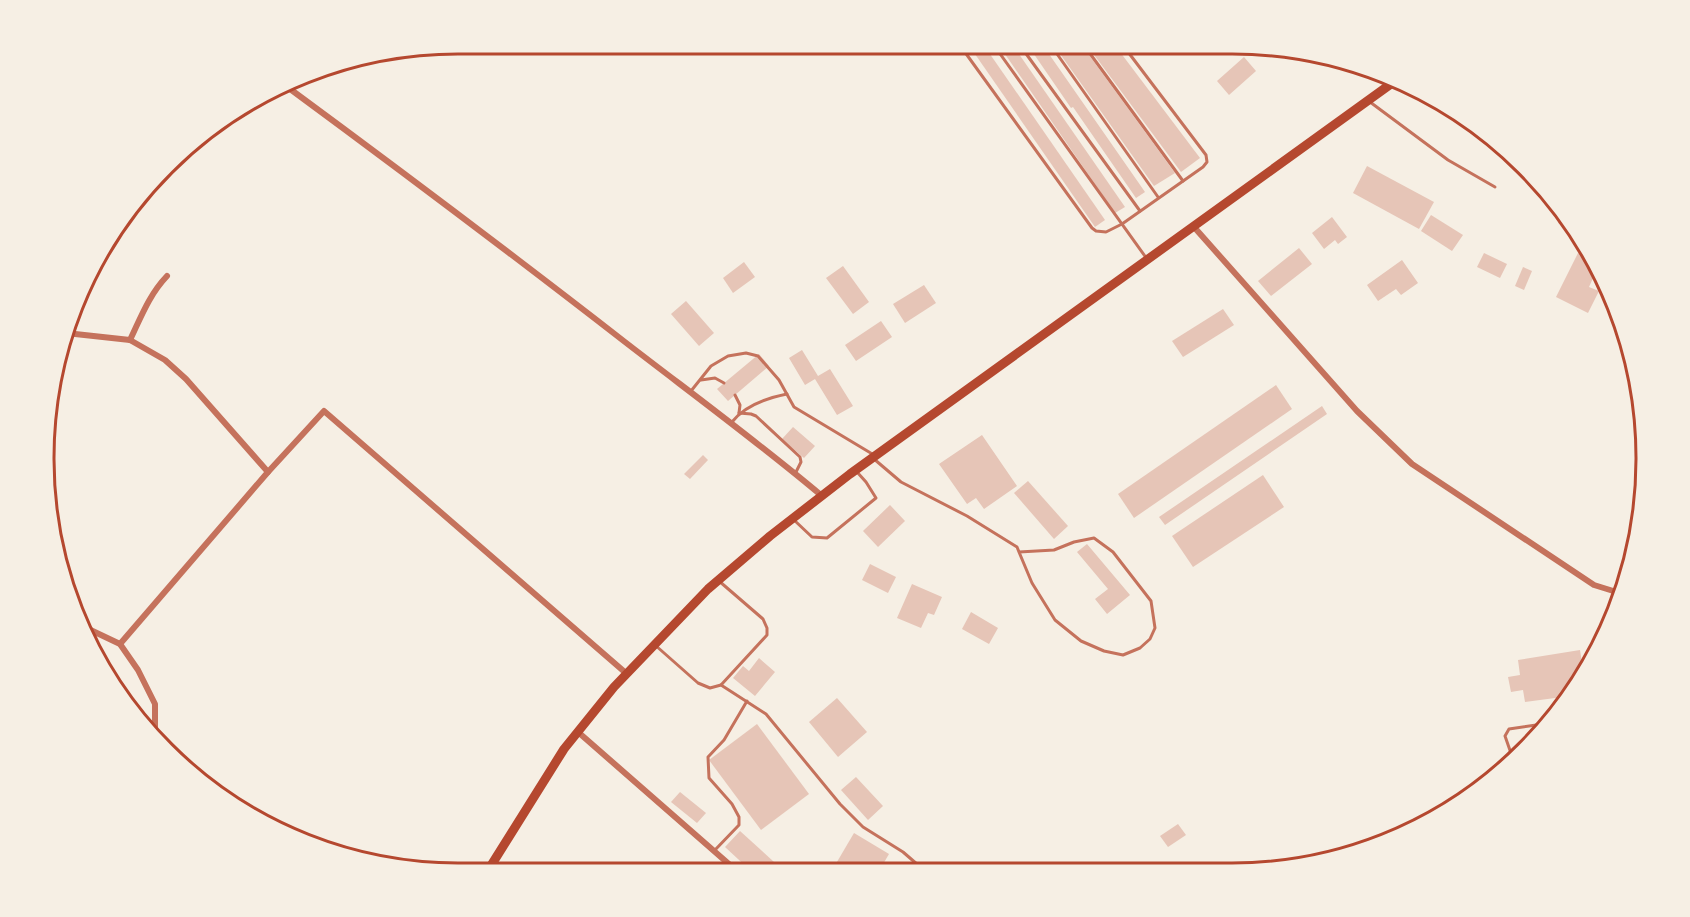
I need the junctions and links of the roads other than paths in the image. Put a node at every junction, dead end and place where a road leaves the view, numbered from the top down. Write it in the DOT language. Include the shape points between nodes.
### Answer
graph roads {
  1 [pos="966,54"];
  2 [pos="1000,54"];
  3 [pos="1026,54"];
  4 [pos="1057,54"];
  5 [pos="1090,54"];
  6 [pos="1130,54"];
  7 [pos="1388,86"];
  8 [pos="292,90"];
  9 [pos="1368,100"];
  10 [pos="1183,181"];
  11 [pos="1495,187"];
  12 [pos="1159,198"];
  13 [pos="1140,211"];
  14 [pos="1122,224"];
  15 [pos="1194,227"];
  16 [pos="1148,260"];
  17 [pos="167,276"];
  18 [pos="73,334"];
  19 [pos="130,340"];
  20 [pos="701,380"];
  21 [pos="724,383"];
  22 [pos="691,391"];
  23 [pos="787,394"];
  24 [pos="735,395"];
  25 [pos="739,413"];
  26 [pos="732,422"];
  27 [pos="874,457"];
  28 [pos="856,470"];
  29 [pos="268,472"];
  30 [pos="795,473"];
  31 [pos="822,496"];
  32 [pos="793,519"];
  33 [pos="1019,552"];
  34 [pos="718,580"];
  35 [pos="1614,591"];
  36 [pos="93,631"];
  37 [pos="120,644"];
  38 [pos="654,645"];
  39 [pos="627,674"];
  40 [pos="722,685"];
  41 [pos="747,701"];
  42 [pos="1536,725"];
  43 [pos="155,726"];
  44 [pos="578,732"];
  45 [pos="1510,752"];
  46 [pos="714,851"];
  47 [pos="492,863"];
  48 [pos="728,863"];
  49 [pos="916,863"];
  1 -- 14 [label="lane" via="1092,228 1106,232"];
  2 -- 14 [label="lane"];
  3 -- 13 [label="lane"];
  4 -- 12 [label="lane"];
  5 -- 10 [label="lane"];
  6 -- 10 [label="lane" via="1206,155 1203,167"];
  7 -- 9 [label="main road"];
  8 -- 22 [label="street"];
  9 -- 11 [label="lane" via="1448,160"];
  9 -- 15 [label="main road"];
  10 -- 12 [label="lane"];
  12 -- 13 [label="lane"];
  13 -- 14 [label="lane"];
  14 -- 16 [label="lane"];
  15 -- 16 [label="main road"];
  15 -- 35 [label="street" via="1357,411 1413,464 1594,585"];
  16 -- 27 [label="main road"];
  17 -- 19 [label="street" via="149,299"];
  18 -- 19 [label="street"];
  19 -- 29 [label="street" via="165,360 186,379"];
  20 -- 21 [label="lane" via="715,378"];
  20 -- 22 [label="lane"];
  20 -- 23 [label="lane" via="711,366 746,352 758,356"];
  22 -- 26 [label="street"];
  23 -- 25 [label="lane"];
  23 -- 27 [label="lane" via="794,407"];
  24 -- 25 [label="lane"];
  25 -- 26 [label="lane"];
  25 -- 30 [label="lane" via="756,416 800,457"];
  26 -- 30 [label="street"];
  27 -- 28 [label="main road"];
  27 -- 33 [label="lane" via="901,482 967,516"];
  28 -- 31 [label="main road"];
  28 -- 32 [label="lane" via="876,498 827,538 812,537"];
  29 -- 37 [label="street"];
  29 -- 39 [label="street" via="324,411"];
  30 -- 31 [label="street"];
  31 -- 32 [label="main road"];
  32 -- 34 [label="main road"];
  33 -- 33 [label="lane" via="1032,583 1055,620 1081,641 1123,655 1150,639 1155,628 1150,601 1113,552 1094,538 1054,550"];
  34 -- 38 [label="main road"];
  34 -- 40 [label="lane" via="763,619 767,628 767,635"];
  36 -- 37 [label="street"];
  37 -- 43 [label="street" via="154,704"];
  38 -- 39 [label="main road"];
  38 -- 40 [label="lane" via="698,683 710,688"];
  39 -- 44 [label="main road"];
  40 -- 41 [label="lane"];
  41 -- 46 [label="lane" via="724,740 708,757 709,778 739,817 739,825"];
  41 -- 49 [label="lane" via="766,714 863,827"];
  42 -- 45 [label="lane" via="1509,729 1505,736"];
  44 -- 46 [label="street"];
  44 -- 47 [label="main road"];
  46 -- 48 [label="street"];
}
